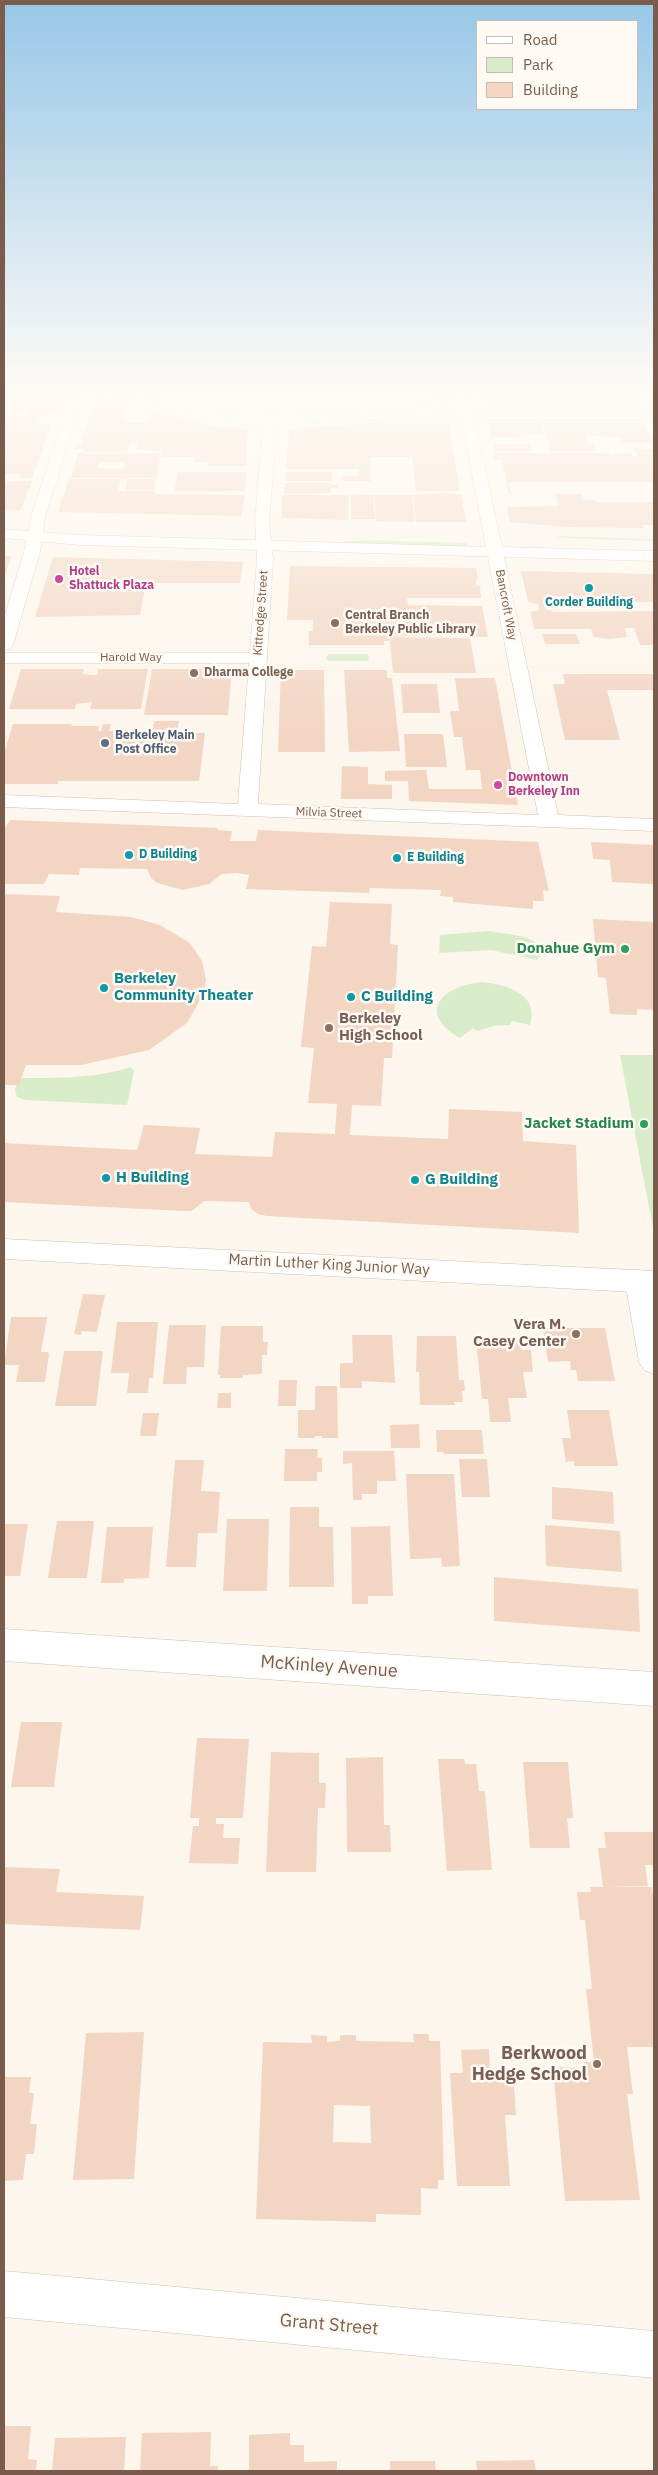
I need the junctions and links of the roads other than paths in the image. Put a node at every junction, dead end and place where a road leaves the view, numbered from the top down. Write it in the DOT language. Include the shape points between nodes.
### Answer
graph roads {
  1 [pos="44,504"];
  2 [pos="266,504"];
  3 [pos="486,504"];
  4 [pos="4,523"];
  5 [pos="36,531"];
  6 [pos="4,534"];
  7 [pos="264,539"];
  8 [pos="654,545"];
  9 [pos="494,546"];
  10 [pos="654,556"];
  11 [pos="4,646"];
  12 [pos="4,658"];
  13 [pos="258,658"];
  14 [pos="4,801"];
  15 [pos="248,810"];
  16 [pos="549,821"];
  17 [pos="654,825"];
  18 [pos="4,1248"];
  19 [pos="646,1281"];
  20 [pos="654,1362"];
  21 [pos="4,1645"];
  22 [pos="654,1689"];
  23 [pos="4,2294"];
  24 [pos="654,2355"];
  1 -- 5 [label="street"];
  2 -- 7 [label="street, Kittredge Street"];
  3 -- 9 [label="street, Bancroft Way"];
  4 -- 5 [label="street"];
  5 -- 6 [label="street"];
  5 -- 7 [label="street"];
  5 -- 11 [label="street"];
  7 -- 9 [label="street"];
  7 -- 13 [label="street, Kittredge Street"];
  8 -- 9 [label="street"];
  9 -- 10 [label="street"];
  9 -- 16 [label="street, Bancroft Way"];
  12 -- 13 [label="street, Harold Way"];
  13 -- 15 [label="street, Kittredge Street"];
  14 -- 15 [label="street, Milvia Street"];
  15 -- 16 [label="street, Milvia Street"];
  16 -- 17 [label="street, Milvia Street"];
  18 -- 19 [label="street, Martin Luther King Junior Way"];
  19 -- 20 [label="street"];
  21 -- 22 [label="street, McKinley Avenue"];
  23 -- 24 [label="street, Grant Street"];
}
